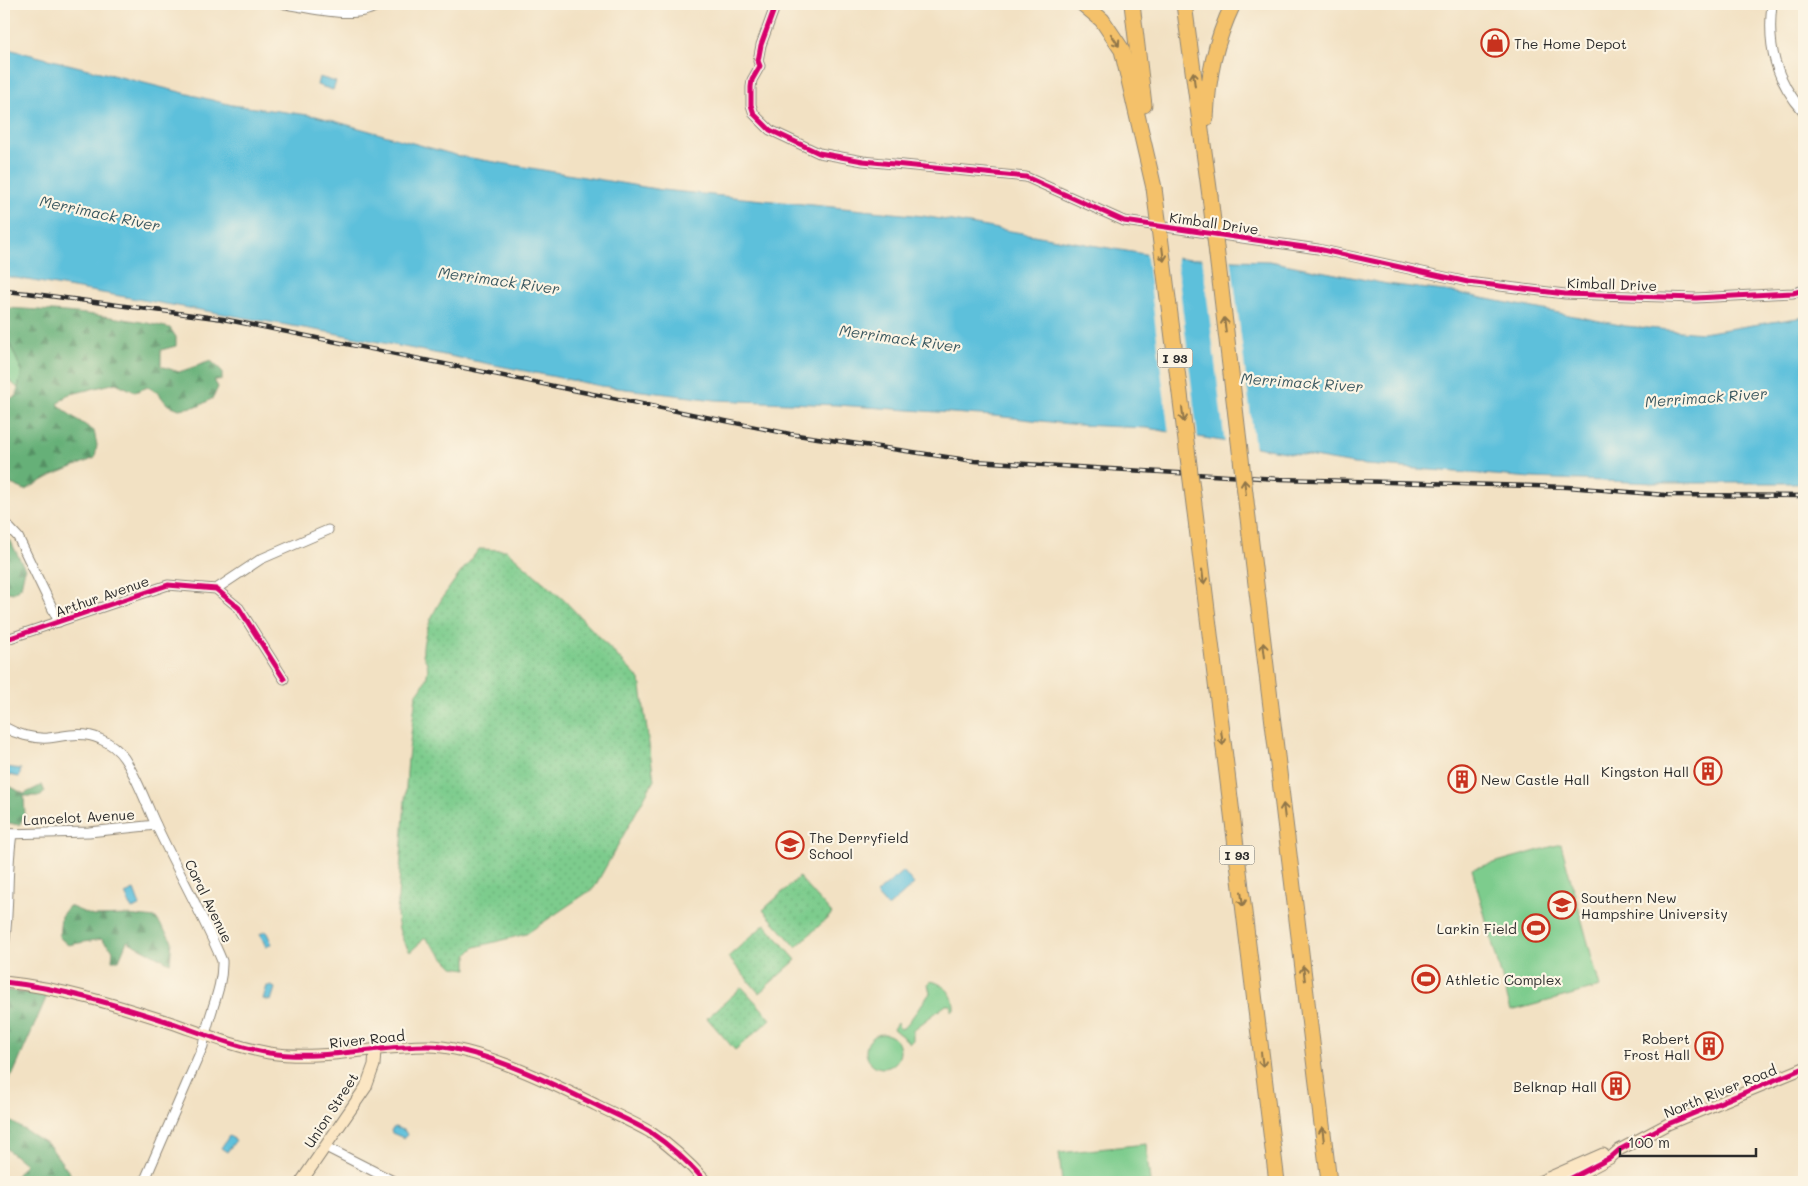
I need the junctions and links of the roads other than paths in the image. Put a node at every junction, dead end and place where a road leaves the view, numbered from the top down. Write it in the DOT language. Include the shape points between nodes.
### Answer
graph roads {
  1 [pos="285,4"];
  2 [pos="379,4"];
  3 [pos="776,4"];
  4 [pos="1084,4"];
  5 [pos="1132,4"];
  6 [pos="1184,4"];
  7 [pos="1233,4"];
  8 [pos="1772,4"];
  9 [pos="1804,112"];
  10 [pos="1204,157"];
  11 [pos="1154,188"];
  12 [pos="1804,290"];
  13 [pos="4,522"];
  14 [pos="328,530"];
  15 [pos="216,589"];
  16 [pos="59,622"];
  17 [pos="4,640"];
  18 [pos="284,679"];
  19 [pos="4,727"];
  20 [pos="156,825"];
  21 [pos="8,834"];
  22 [pos="4,946"];
  23 [pos="4,982"];
  24 [pos="205,1034"];
  25 [pos="375,1050"];
  26 [pos="1804,1068"];
  27 [pos="326,1147"];
  28 [pos="1619,1150"];
  29 [pos="144,1182"];
  30 [pos="301,1182"];
  31 [pos="396,1182"];
  32 [pos="706,1182"];
  33 [pos="1277,1182"];
  34 [pos="1329,1182"];
  35 [pos="1539,1182"];
  36 [pos="1564,1182"];
  1 -- 2 [label="street" via="343,12 368,11"];
  3 -- 12 [label="street, Kimball Drive" via="761,45 760,66 752,80 751,104 754,114 770,130 819,153 872,162 1026,177 1124,221 1318,249 1468,282 1565,294 1696,298"];
  4 -- 11 [label="highway, one-way" via="1102,20 1122,50"];
  5 -- 11 [label="highway, I 93"];
  10 -- 6 [label="highway, one-way"];
  7 -- 10 [label="highway" via="1213,58"];
  8 -- 9 [label="street" via="1771,48 1777,70"];
  34 -- 10 [label="highway, one-way, bridge"];
  11 -- 33 [label="highway, I 93, one-way, bridge"];
  13 -- 16 [label="street" via="18,537"];
  14 -- 15 [label="street" via="261,560"];
  15 -- 16 [label="street, Arthur Avenue" via="168,585"];
  15 -- 18 [label="street" via="239,608"];
  16 -- 17 [label="street, Arthur Avenue"];
  19 -- 20 [label="street, Coral Avenue" via="33,737 77,734 108,743 123,757"];
  20 -- 21 [label="street, Lancelot Avenue" via="88,832"];
  20 -- 24 [label="street, Coral Avenue" via="222,961 221,984"];
  21 -- 22 [label="street" via="8,909"];
  23 -- 24 [label="street, River Road" via="70,992"];
  24 -- 25 [label="street, River Road" via="270,1053 328,1055"];
  24 -- 29 [label="street, Coral Avenue" via="189,1080"];
  25 -- 27 [label="street, Union Street" via="374,1066 366,1087"];
  25 -- 32 [label="street, River Road" via="429,1046 450,1048 497,1061 650,1132 672,1148"];
  26 -- 28 [label="street, North River Road" via="1668,1124"];
  27 -- 30 [label="street, Union Street"];
  27 -- 31 [label="street"];
  28 -- 35 [label="street"];
  28 -- 36 [label="street"];
}
